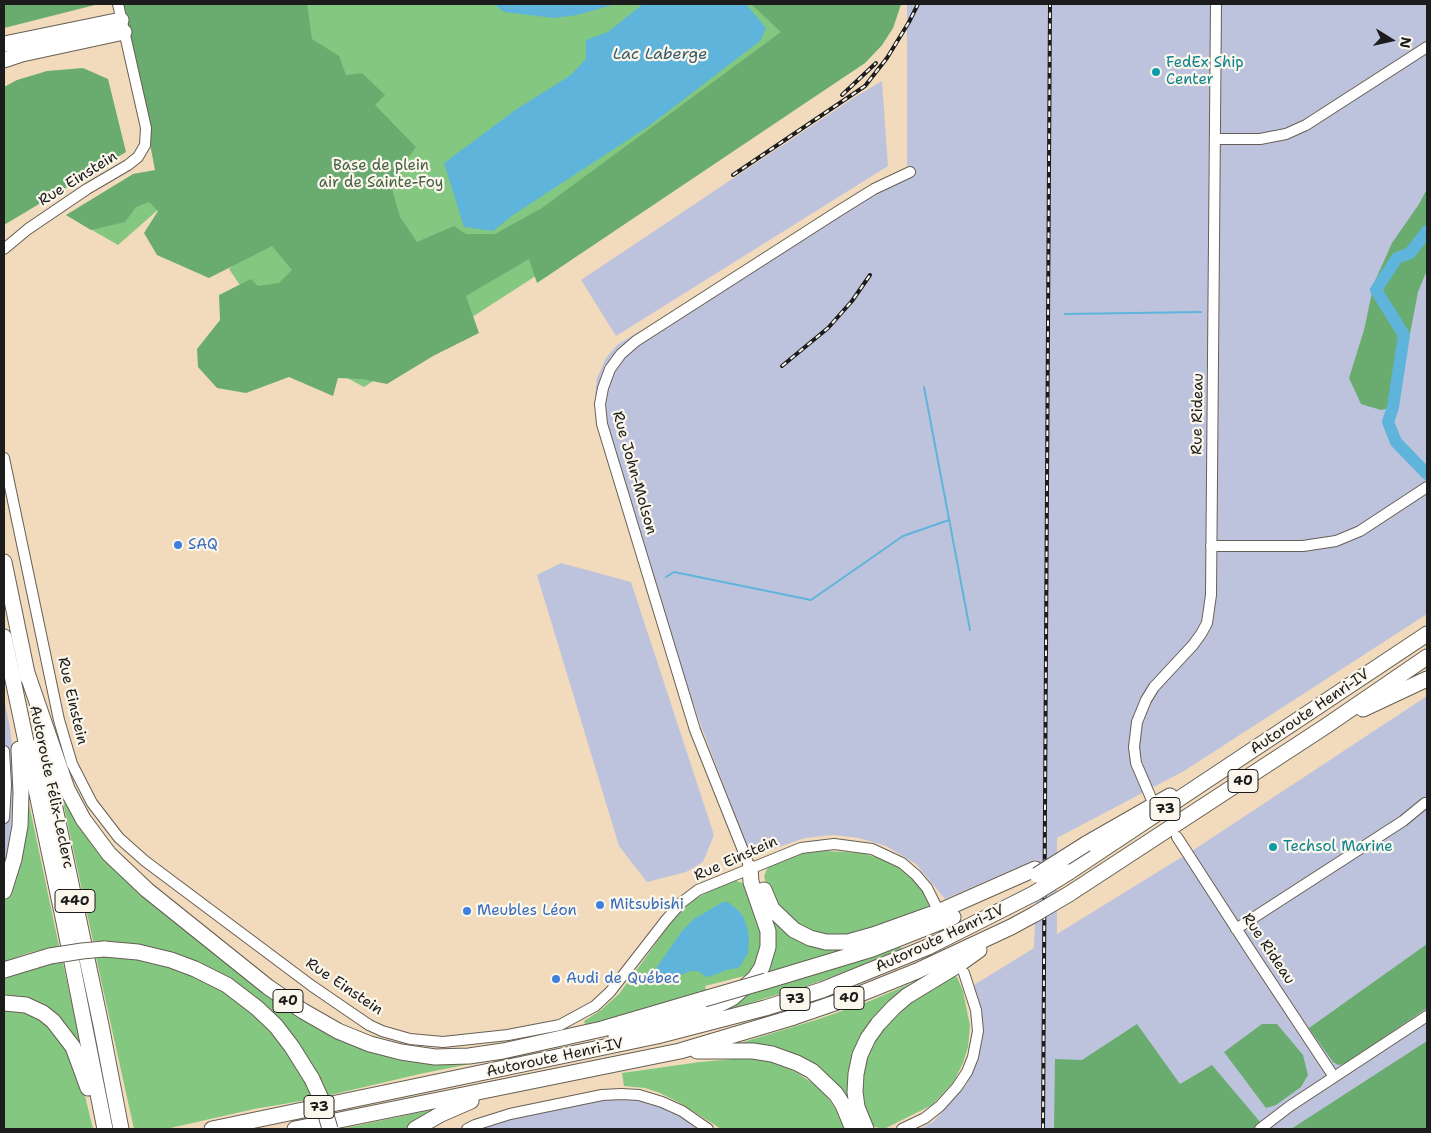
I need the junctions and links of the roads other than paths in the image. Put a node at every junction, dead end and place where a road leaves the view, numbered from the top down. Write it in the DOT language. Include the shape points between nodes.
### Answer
graph roads {
  1 [pos="118,4"];
  2 [pos="1216,4"];
  3 [pos="123,26"];
  4 [pos="4,44"];
  5 [pos="1427,47"];
  6 [pos="4,60"];
  7 [pos="1216,139"];
  8 [pos="910,172"];
  9 [pos="4,250"];
  10 [pos="4,458"];
  11 [pos="1425,488"];
  12 [pos="1212,546"];
  13 [pos="4,562"];
  14 [pos="1427,634"];
  15 [pos="4,637"];
  16 [pos="1427,657"];
  17 [pos="26,670"];
  18 [pos="1427,679"];
  19 [pos="15,691"];
  20 [pos="1326,726"];
  21 [pos="1260,745"];
  22 [pos="4,751"];
  23 [pos="1151,798"];
  24 [pos="1425,803"];
  25 [pos="4,818"];
  26 [pos="1177,837"];
  27 [pos="750,868"];
  28 [pos="1036,872"];
  29 [pos="4,890"];
  30 [pos="935,904"];
  31 [pos="1011,927"];
  32 [pos="1236,929"];
  33 [pos="4,970"];
  34 [pos="964,974"];
  35 [pos="4,1002"];
  36 [pos="1427,1016"];
  37 [pos="101,1025"];
  38 [pos="680,1051"];
  39 [pos="1334,1077"];
  40 [pos="510,1086"];
  41 [pos="354,1100"];
  42 [pos="104,1129"];
  43 [pos="121,1129"];
  44 [pos="128,1129"];
  45 [pos="212,1129"];
  46 [pos="295,1129"];
  47 [pos="330,1129"];
  48 [pos="415,1129"];
  49 [pos="467,1129"];
  50 [pos="708,1129"];
  51 [pos="853,1129"];
  52 [pos="866,1129"];
  53 [pos="902,1129"];
  54 [pos="1260,1129"];
  1 -- 3 [label="street, Rue Einstein"];
  2 -- 7 [label="street, Rue Rideau"];
  3 -- 4 [label="highway"];
  3 -- 6 [label="highway"];
  3 -- 9 [label="street, Rue Einstein" via="146,128 143,149 135,160 87,189"];
  5 -- 7 [label="street" via="1306,125 1286,134 1260,140"];
  7 -- 12 [label="street, Rue Rideau"];
  8 -- 27 [label="street, Rue John-Molson" via="830,216 636,341 610,369 603,388 600,404 602,424 695,730"];
  10 -- 27 [label="street, Rue Einstein" via="59,720 70,759 92,803 119,838 145,861 369,1025 410,1040 443,1042 560,1025 595,1006 610,992 681,903 698,890"];
  11 -- 12 [label="street" via="1360,531 1336,541 1303,546"];
  12 -- 23 [label="street, Rue Rideau" via="1207,623 1193,645 1154,687 1137,722 1136,763"];
  13 -- 17 [label="highway, Autoroute Félix-Leclerc / 40"];
  14 -- 21 [label="highway, Autoroute Henri-IV / 40"];
  15 -- 19 [label="highway, Autoroute Félix-Leclerc"];
  16 -- 20 [label="highway, Autoroute Henri-IV / 40"];
  17 -- 28 [label="highway, 40, bridge" via="67,789 83,819 109,854 147,890 292,1004 338,1031 376,1046 407,1053 435,1057 474,1056 602,1029 905,937 970,909"];
  17 -- 37 [label="highway, Autoroute Félix-Leclerc / 440"];
  18 -- 20 [label="highway"];
  19 -- 29 [label="highway" via="21,815 14,859"];
  19 -- 42 [label="highway, Autoroute Félix-Leclerc"];
  20 -- 31 [label="highway, Autoroute Henri-IV / 40, bridge" via="1069,894"];
  21 -- 28 [label="highway, 40, bridge"];
  21 -- 41 [label="highway, Autoroute Henri-IV / 73, bridge" via="1035,892 928,947 822,990 657,1036"];
  22 -- 25 [label="street"];
  24 -- 32 [label="street"];
  26 -- 32 [label="street, Rue Rideau"];
  27 -- 28 [label="highway" via="759,878 772,909 794,930 818,940 848,942 940,911"];
  27 -- 30 [label="street, Rue Einstein" via="801,848 834,844 859,846 902,863 927,888"];
  27 -- 41 [label="highway" via="751,882 768,931 768,947 755,978 732,998 708,1010 623,1034 478,1066"];
  31 -- 38 [label="highway, Autoroute Henri-IV / 40" via="855,996"];
  31 -- 52 [label="highway" via="907,996 873,1031 860,1054 856,1074 857,1107"];
  32 -- 39 [label="street, Rue Rideau"];
  33 -- 47 [label="highway, bridge" via="50,956 104,949 138,952 195,969 227,985 276,1026 312,1079"];
  34 -- 53 [label="street" via="976,1010 978,1031 967,1072 940,1106"];
  35 -- 42 [label="highway" via="38,1010 63,1032 77,1056"];
  36 -- 39 [label="street"];
  37 -- 43 [label="highway, Autoroute Félix-Leclerc / 440"];
  37 -- 44 [label="highway"];
  38 -- 40 [label="highway, Autoroute Henri-IV / 40"];
  38 -- 51 [label="highway" via="753,1051 797,1063 812,1071 836,1094"];
  39 -- 54 [label="street"];
  40 -- 46 [label="highway, Autoroute Henri-IV / 40"];
  40 -- 48 [label="highway" via="449,1110"];
  41 -- 45 [label="highway, Autoroute Henri-IV / 73"];
  49 -- 50 [label="street" via="510,1114 620,1094 640,1095 662,1102"];
}
